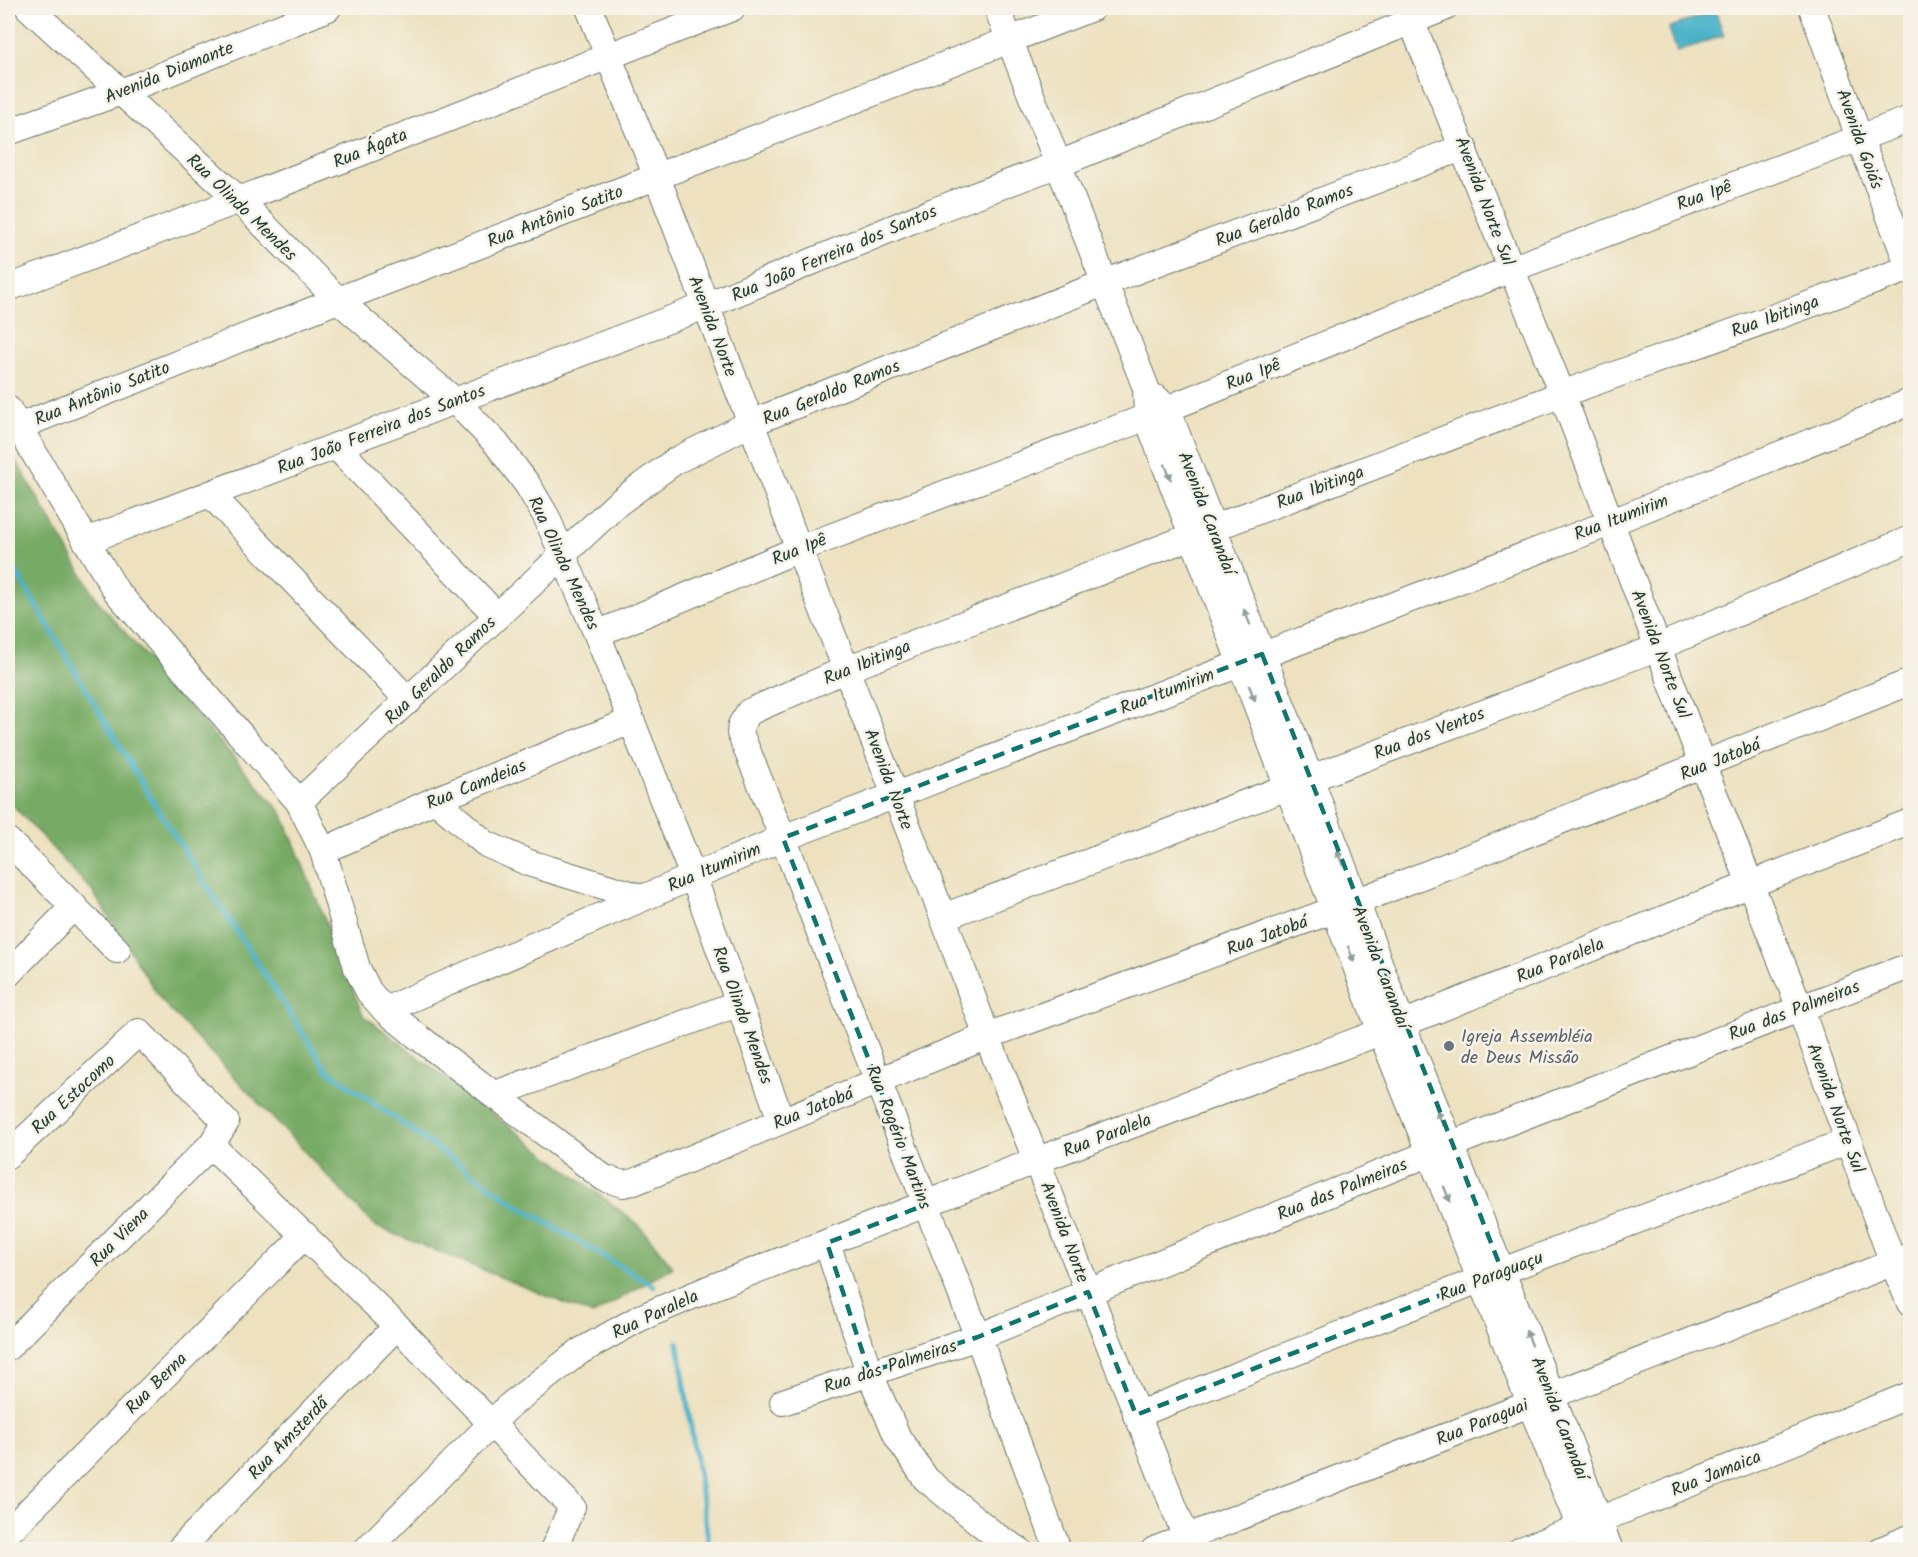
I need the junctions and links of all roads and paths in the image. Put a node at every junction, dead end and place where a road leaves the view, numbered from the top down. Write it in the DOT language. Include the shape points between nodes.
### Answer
graph roads {
  1 [pos="29,8"];
  2 [pos="328,8"];
  3 [pos="589,8"];
  4 [pos="732,8"];
  5 [pos="997,8"];
  6 [pos="1092,8"];
  7 [pos="1444,8"];
  8 [pos="1820,10"];
  9 [pos="1409,14"];
  10 [pos="1009,41"];
  11 [pos="609,54"];
  12 [pos="121,92"];
  13 [pos="1911,118"];
  14 [pos="8,132"];
  15 [pos="1859,137"];
  16 [pos="1464,147"];
  17 [pos="1059,164"];
  18 [pos="657,177"];
  19 [pos="239,201"];
  20 [pos="1511,268"];
  21 [pos="1910,268"];
  22 [pos="1104,283"];
  23 [pos="8,288"];
  24 [pos="338,300"];
  25 [pos="705,306"];
  26 [pos="1562,394"];
  27 [pos="455,401"];
  28 [pos="1911,402"];
  29 [pos="1157,413"];
  30 [pos="13,418"];
  31 [pos="751,423"];
  32 [pos="336,446"];
  33 [pos="210,494"];
  34 [pos="1610,522"];
  35 [pos="1202,532"];
  36 [pos="1911,539"];
  37 [pos="86,541"];
  38 [pos="799,549"];
  39 [pos="562,555"];
  40 [pos="497,616"];
  41 [pos="597,634"];
  42 [pos="1659,647"];
  43 [pos="1251,659"];
  44 [pos="847,669"];
  45 [pos="1911,682"];
  46 [pos="409,701"];
  47 [pos="632,721"];
  48 [pos="741,725"];
  49 [pos="1703,766"];
  50 [pos="1299,782"];
  51 [pos="896,795"];
  52 [pos="435,801"];
  53 [pos="299,802"];
  54 [pos="1911,822"];
  55 [pos="783,838"];
  56 [pos="8,841"];
  57 [pos="323,851"];
  58 [pos="693,876"];
  59 [pos="1751,884"];
  60 [pos="643,898"];
  61 [pos="75,906"];
  62 [pos="1346,906"];
  63 [pos="943,917"];
  64 [pos="117,950"];
  65 [pos="1899,970"];
  66 [pos="8,974"];
  67 [pos="739,1003"];
  68 [pos="1800,1008"];
  69 [pos="385,1010"];
  70 [pos="1391,1028"];
  71 [pos="139,1032"];
  72 [pos="987,1036"];
  73 [pos="877,1082"];
  74 [pos="494,1095"];
  75 [pos="781,1120"];
  76 [pos="1848,1141"];
  77 [pos="212,1145"];
  78 [pos="1440,1149"];
  79 [pos="8,1155"];
  80 [pos="1038,1160"];
  81 [pos="926,1205"];
  82 [pos="305,1235"];
  83 [pos="827,1244"];
  84 [pos="1902,1260"];
  85 [pos="1492,1275"];
  86 [pos="1088,1292"];
  87 [pos="1911,1303"];
  88 [pos="397,1326"];
  89 [pos="978,1337"];
  90 [pos="8,1347"];
  91 [pos="869,1372"];
  92 [pos="1911,1395"];
  93 [pos="1541,1398"];
  94 [pos="783,1402"];
  95 [pos="1136,1415"];
  96 [pos="492,1423"];
  97 [pos="8,1532"];
  98 [pos="1589,1532"];
  99 [pos="1911,1538"];
  100 [pos="1188,1544"];
  101 [pos="179,1550"];
  102 [pos="366,1550"];
  103 [pos="553,1550"];
  104 [pos="1019,1550"];
  105 [pos="1058,1550"];
  106 [pos="1154,1550"];
  107 [pos="1521,1550"];
  108 [pos="1610,1550"];
  109 [pos="1881,1550"];
  1 -- 12 [label="street, Rua Olindo Mendes"];
  2 -- 12 [label="street, Avenida Diamante"];
  3 -- 11 [label="street, Avenida Norte"];
  4 -- 11 [label="street, Rua Ágata"];
  5 -- 10 [label="street, Avenida Carandaí"];
  6 -- 10 [label="street, Rua Antônio Satito"];
  7 -- 9 [label="street, Rua João Ferreira dos Santos"];
  8 -- 15 [label="street, Avenida Goiás"];
  9 -- 16 [label="street, Avenida Norte Sul"];
  9 -- 17 [label="street, Rua João Ferreira dos Santos"];
  10 -- 17 [label="street, Avenida Carandaí"];
  10 -- 18 [label="street, Rua Antônio Satito"];
  11 -- 18 [label="street, Avenida Norte"];
  11 -- 19 [label="street, Rua Ágata"];
  12 -- 14 [label="street, Avenida Diamante"];
  12 -- 19 [label="street, Rua Olindo Mendes"];
  13 -- 15 [label="street, Rua Ipê"];
  15 -- 20 [label="street, Rua Ipê"];
  15 -- 21 [label="street, Avenida Goiás"];
  16 -- 20 [label="street, Avenida Norte Sul"];
  16 -- 22 [label="street, Rua Geraldo Ramos"];
  17 -- 22 [label="street, Avenida Carandaí"];
  17 -- 25 [label="street, Rua João Ferreira dos Santos"];
  18 -- 24 [label="street, Rua Antônio Satito"];
  18 -- 25 [label="street, Avenida Norte"];
  19 -- 23 [label="street, Rua Ágata"];
  19 -- 24 [label="street, Rua Olindo Mendes"];
  20 -- 26 [label="street, Avenida Norte Sul"];
  20 -- 29 [label="street, Rua Ipê"];
  21 -- 26 [label="street, Rua Ibitinga"];
  22 -- 29 [label="street, Avenida Carandaí"];
  22 -- 31 [label="street, Rua Geraldo Ramos"];
  24 -- 27 [label="street, Rua Olindo Mendes"];
  24 -- 30 [label="street, Rua Antônio Satito"];
  25 -- 27 [label="street, Rua João Ferreira dos Santos"];
  25 -- 31 [label="street, Avenida Norte"];
  26 -- 34 [label="street, Avenida Norte Sul"];
  26 -- 35 [label="street, Rua Ibitinga"];
  27 -- 32 [label="street, Rua João Ferreira dos Santos"];
  27 -- 39 [label="street, Rua Olindo Mendes" via="527,484"];
  28 -- 34 [label="street, Rua Itumirim"];
  29 -- 35 [label="street, Avenida Carandaí"];
  29 -- 38 [label="street, Rua Ipê"];
  30 -- 37 [label="street"];
  31 -- 38 [label="street, Avenida Norte"];
  31 -- 39 [label="street, Rua Geraldo Ramos" via="675,461 644,482"];
  32 -- 33 [label="street, Rua João Ferreira dos Santos"];
  32 -- 40 [label="street"];
  33 -- 37 [label="street, Rua João Ferreira dos Santos"];
  33 -- 46 [label="street"];
  34 -- 42 [label="street, Avenida Norte Sul"];
  34 -- 43 [label="street, Rua Itumirim"];
  35 -- 43 [label="street, Avenida Carandaí"];
  35 -- 44 [label="street, Rua Ibitinga"];
  36 -- 42 [label="street, Rua dos Ventos"];
  37 -- 53 [label="street" via="116,591"];
  38 -- 41 [label="street, Rua Ipê"];
  38 -- 44 [label="street, Avenida Norte"];
  39 -- 40 [label="street, Rua Geraldo Ramos"];
  39 -- 41 [label="street, Rua Olindo Mendes"];
  40 -- 46 [label="street, Rua Geraldo Ramos"];
  41 -- 47 [label="street, Rua Olindo Mendes"];
  42 -- 49 [label="street, Avenida Norte Sul"];
  42 -- 50 [label="street, Rua dos Ventos"];
  43 -- 50 [label="street, Avenida Carandaí"];
  43 -- 51 [label="street, Rua Itumirim"];
  44 -- 48 [label="street, Rua Ibitinga" via="749,712"];
  44 -- 51 [label="street, Avenida Norte"];
  45 -- 49 [label="street, Rua Jatobá"];
  46 -- 53 [label="street, Rua Geraldo Ramos"];
  47 -- 52 [label="street, Rua Camdeias"];
  47 -- 58 [label="street, Rua Olindo Mendes"];
  48 -- 55 [label="street, Rua Rogério Martins" via="740,733"];
  49 -- 59 [label="street, Avenida Norte Sul"];
  49 -- 62 [label="street, Rua Jatobá"];
  50 -- 62 [label="street, Avenida Carandaí"];
  50 -- 63 [label="street, Rua dos Ventos"];
  51 -- 55 [label="street, Rua Itumirim"];
  51 -- 63 [label="street, Avenida Norte"];
  52 -- 57 [label="street, Rua Camdeias"];
  52 -- 60 [label="street" via="486,844 529,863"];
  53 -- 57 [label="street"];
  54 -- 59 [label="street, Rua Paralela"];
  55 -- 58 [label="street, Rua Itumirim"];
  55 -- 73 [label="street, Rua Rogério Martins"];
  56 -- 61 [label="street"];
  57 -- 69 [label="street" via="357,968 369,992"];
  58 -- 60 [label="street, Rua Itumirim"];
  58 -- 67 [label="street, Rua Olindo Mendes"];
  59 -- 68 [label="street, Avenida Norte Sul"];
  59 -- 70 [label="street, Rua Paralela"];
  60 -- 69 [label="street, Rua Itumirim"];
  61 -- 64 [label="street"];
  61 -- 66 [label="street"];
  62 -- 70 [label="street, Avenida Carandaí"];
  62 -- 72 [label="street, Rua Jatobá"];
  63 -- 72 [label="street, Avenida Norte"];
  65 -- 68 [label="street, Rua das Palmeiras"];
  67 -- 74 [label="street"];
  67 -- 75 [label="street, Rua Olindo Mendes"];
  68 -- 76 [label="street, Avenida Norte Sul"];
  68 -- 78 [label="street, Rua das Palmeiras"];
  69 -- 74 [label="street"];
  70 -- 78 [label="street, Avenida Carandaí"];
  70 -- 80 [label="street, Rua Paralela"];
  71 -- 77 [label="street, Rua Viena" via="226,1122"];
  71 -- 79 [label="street, Rua Estocomo"];
  72 -- 73 [label="street, Rua Jatobá"];
  72 -- 80 [label="street, Avenida Norte"];
  73 -- 75 [label="street, Rua Jatobá"];
  73 -- 81 [label="street, Rua Rogério Martins"];
  74 -- 75 [label="street, Rua Jatobá" via="604,1178 623,1184"];
  76 -- 84 [label="street, Avenida Norte Sul"];
  76 -- 85 [label="street, Rua Paraguaçu"];
  77 -- 82 [label="street"];
  77 -- 90 [label="street, Rua Viena"];
  78 -- 85 [label="street, Avenida Carandaí"];
  78 -- 86 [label="street, Rua das Palmeiras"];
  80 -- 81 [label="street, Rua Paralela"];
  80 -- 86 [label="street, Avenida Norte"];
  81 -- 83 [label="street, Rua Paralela"];
  81 -- 89 [label="street, Rua Rogério Martins"];
  82 -- 88 [label="street"];
  82 -- 97 [label="street, Rua Berna"];
  83 -- 91 [label="street"];
  83 -- 96 [label="street, Rua Paralela" via="640,1318 579,1352"];
  84 -- 87 [label="street, Avenida Norte Sul"];
  84 -- 93 [label="street, Rua Paraguai"];
  85 -- 93 [label="street, Avenida Carandaí"];
  85 -- 95 [label="street, Rua Paraguaçu"];
  86 -- 89 [label="street, Rua das Palmeiras"];
  86 -- 95 [label="street, Avenida Norte"];
  88 -- 96 [label="street"];
  88 -- 101 [label="street, Rua Amsterdã"];
  89 -- 91 [label="street, Rua das Palmeiras"];
  89 -- 105 [label="street, Rua Rogério Martins"];
  91 -- 94 [label="street, Rua das Palmeiras"];
  91 -- 104 [label="street" via="898,1438 926,1479"];
  92 -- 98 [label="street, Rua Jamaica"];
  93 -- 98 [label="street, Avenida Carandaí"];
  93 -- 100 [label="street, Rua Paraguai"];
  95 -- 100 [label="street, Avenida Norte"];
  96 -- 102 [label="street, Rua Paralela"];
  96 -- 103 [label="street" via="572,1507"];
  98 -- 107 [label="street, Rua Jamaica"];
  98 -- 108 [label="street, Avenida Carandaí"];
  99 -- 109 [label="street"];
  100 -- 106 [label="street, Rua Paraguai"];
}
